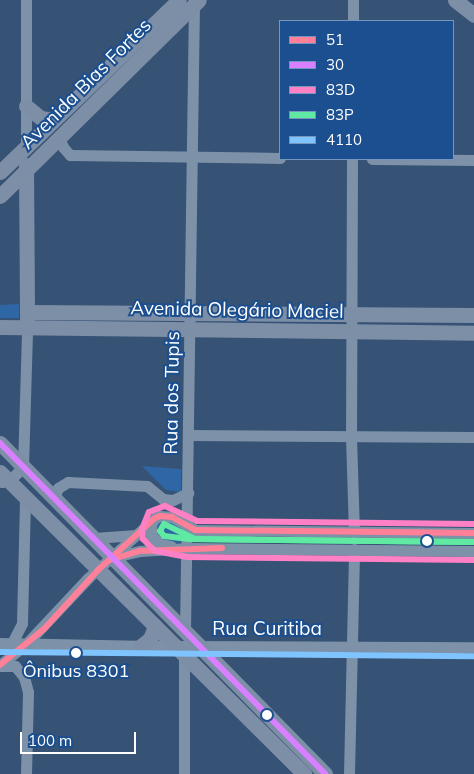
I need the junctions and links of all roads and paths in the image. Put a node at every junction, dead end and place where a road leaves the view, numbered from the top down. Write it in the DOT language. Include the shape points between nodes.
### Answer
graph roads {
  1 [pos="26,0"];
  2 [pos="179,0"];
  3 [pos="353,0"];
  4 [pos="455,0"];
  5 [pos="197,3"];
  6 [pos="474,15"];
  7 [pos="353,20"];
  8 [pos="26,106"];
  9 [pos="52,120"];
  10 [pos="59,137"];
  11 [pos="26,146"];
  12 [pos="192,157"];
  13 [pos="279,158"];
  14 [pos="6,159"];
  15 [pos="352,160"];
  16 [pos="454,160"];
  17 [pos="474,160"];
  18 [pos="26,171"];
  19 [pos="0,172"];
  20 [pos="0,196"];
  21 [pos="27,312"];
  22 [pos="191,312"];
  23 [pos="353,314"];
  24 [pos="474,315"];
  25 [pos="0,327"];
  26 [pos="27,329"];
  27 [pos="191,330"];
  28 [pos="353,332"];
  29 [pos="474,333"];
  30 [pos="188,435"];
  31 [pos="351,437"];
  32 [pos="474,437"];
  33 [pos="0,444"];
  34 [pos="23,467"];
  35 [pos="3,479"];
  36 [pos="188,493"];
  37 [pos="25,497"];
  38 [pos="54,498"];
  39 [pos="155,518"];
  40 [pos="188,528"];
  41 [pos="354,532"];
  42 [pos="474,533"];
  43 [pos="136,535"];
  44 [pos="94,538"];
  45 [pos="188,548"];
  46 [pos="354,550"];
  47 [pos="474,551"];
  48 [pos="112,558"];
  49 [pos="98,570"];
  50 [pos="155,626"];
  51 [pos="0,643"];
  52 [pos="12,643"];
  53 [pos="27,643"];
  54 [pos="186,645"];
  55 [pos="141,646"];
  56 [pos="352,646"];
  57 [pos="474,647"];
  58 [pos="0,665"];
  59 [pos="349,769"];
  60 [pos="26,774"];
  61 [pos="184,774"];
  62 [pos="304,774"];
  63 [pos="325,774"];
  64 [pos="338,774"];
  1 -- 8 [label="street"];
  2 -- 9 [label="main road, Avenida Bias Fortes"];
  3 -- 7 [label="street"];
  4 -- 6 [label="main road"];
  5 -- 10 [label="main road, Avenida Bias Fortes"];
  5 -- 12 [label="street, Rua dos Tupis"];
  8 -- 9 [label="main road" via="41,118"];
  8 -- 11 [label="street"];
  9 -- 11 [label="main road, Avenida Bias Fortes"];
  10 -- 12 [label="street" via="70,155"];
  10 -- 18 [label="main road, Avenida Bias Fortes"];
  11 -- 14 [label="main road, Avenida Bias Fortes"];
  11 -- 18 [label="main road"];
  12 -- 13 [label="street"];
  12 -- 22 [label="street, Rua dos Tupis"];
  14 -- 18 [label="street"];
  14 -- 19 [label="main road, Avenida Bias Fortes"];
  15 -- 23 [label="street"];
  16 -- 17 [label="street"];
  18 -- 20 [label="main road, Avenida Bias Fortes"];
  18 -- 21 [label="main road"];
  21 -- 22 [label="main road, Avenida Olegário Maciel"];
  21 -- 26 [label="main road"];
  22 -- 23 [label="main road, Avenida Olegário Maciel"];
  22 -- 27 [label="street, Rua dos Tupis"];
  23 -- 24 [label="main road, Avenida Olegário Maciel"];
  23 -- 28 [label="street"];
  25 -- 26 [label="main road, Avenida Olegário Maciel"];
  26 -- 27 [label="main road, Avenida Olegário Maciel"];
  26 -- 34 [label="street"];
  27 -- 28 [label="main road, Avenida Olegário Maciel"];
  27 -- 30 [label="street, Rua dos Tupis"];
  28 -- 29 [label="main road, Avenida Olegário Maciel"];
  28 -- 31 [label="street"];
  30 -- 31 [label="street"];
  30 -- 36 [label="street, Rua dos Tupis"];
  31 -- 32 [label="street"];
  31 -- 41 [label="street"];
  33 -- 34 [label="main road"];
  34 -- 35 [label="street"];
  34 -- 38 [label="main road"];
  35 -- 37 [label="main road"];
  36 -- 38 [label="street" via="173,500 163,499 148,486 68,482 58,488"];
  36 -- 40 [label="street, Rua dos Tupis"];
  37 -- 49 [label="main road"];
  37 -- 52 [label="street" via="22,623"];
  38 -- 44 [label="main road"];
  39 -- 40 [label="street" via="172,517"];
  39 -- 43 [label="street"];
  39 -- 45 [label="street" via="151,529 154,540 167,546"];
  40 -- 41 [label="street" via="200,531"];
  40 -- 45 [label="street, Rua dos Tupis"];
  41 -- 42 [label="street"];
  43 -- 44 [label="street"];
  43 -- 48 [label="street"];
  44 -- 48 [label="main road"];
  45 -- 46 [label="street"];
  45 -- 48 [label="street" via="140,551"];
  45 -- 54 [label="street, Rua dos Tupis"];
  46 -- 47 [label="street"];
  46 -- 56 [label="street"];
  48 -- 49 [label="street"];
  48 -- 54 [label="main road"];
  49 -- 50 [label="main road"];
  49 -- 53 [label="street"];
  50 -- 54 [label="main road"];
  50 -- 55 [label="main road" via="150,639"];
  51 -- 52 [label="street, Rua Curitiba"];
  52 -- 53 [label="street, Rua Curitiba"];
  53 -- 55 [label="street, Rua Curitiba"];
  53 -- 58 [label="street"];
  54 -- 55 [label="street, Rua Curitiba"];
  54 -- 56 [label="street, Rua Curitiba"];
  54 -- 61 [label="street, Rua dos Tupis"];
  54 -- 62 [label="main road"];
  54 -- 63 [label="main road"];
  56 -- 57 [label="street, Rua Curitiba"];
  56 -- 59 [label="street"];
  58 -- 60 [label="street" via="15,666 24,677 28,692"];
  59 -- 64 [label="street"];
}
